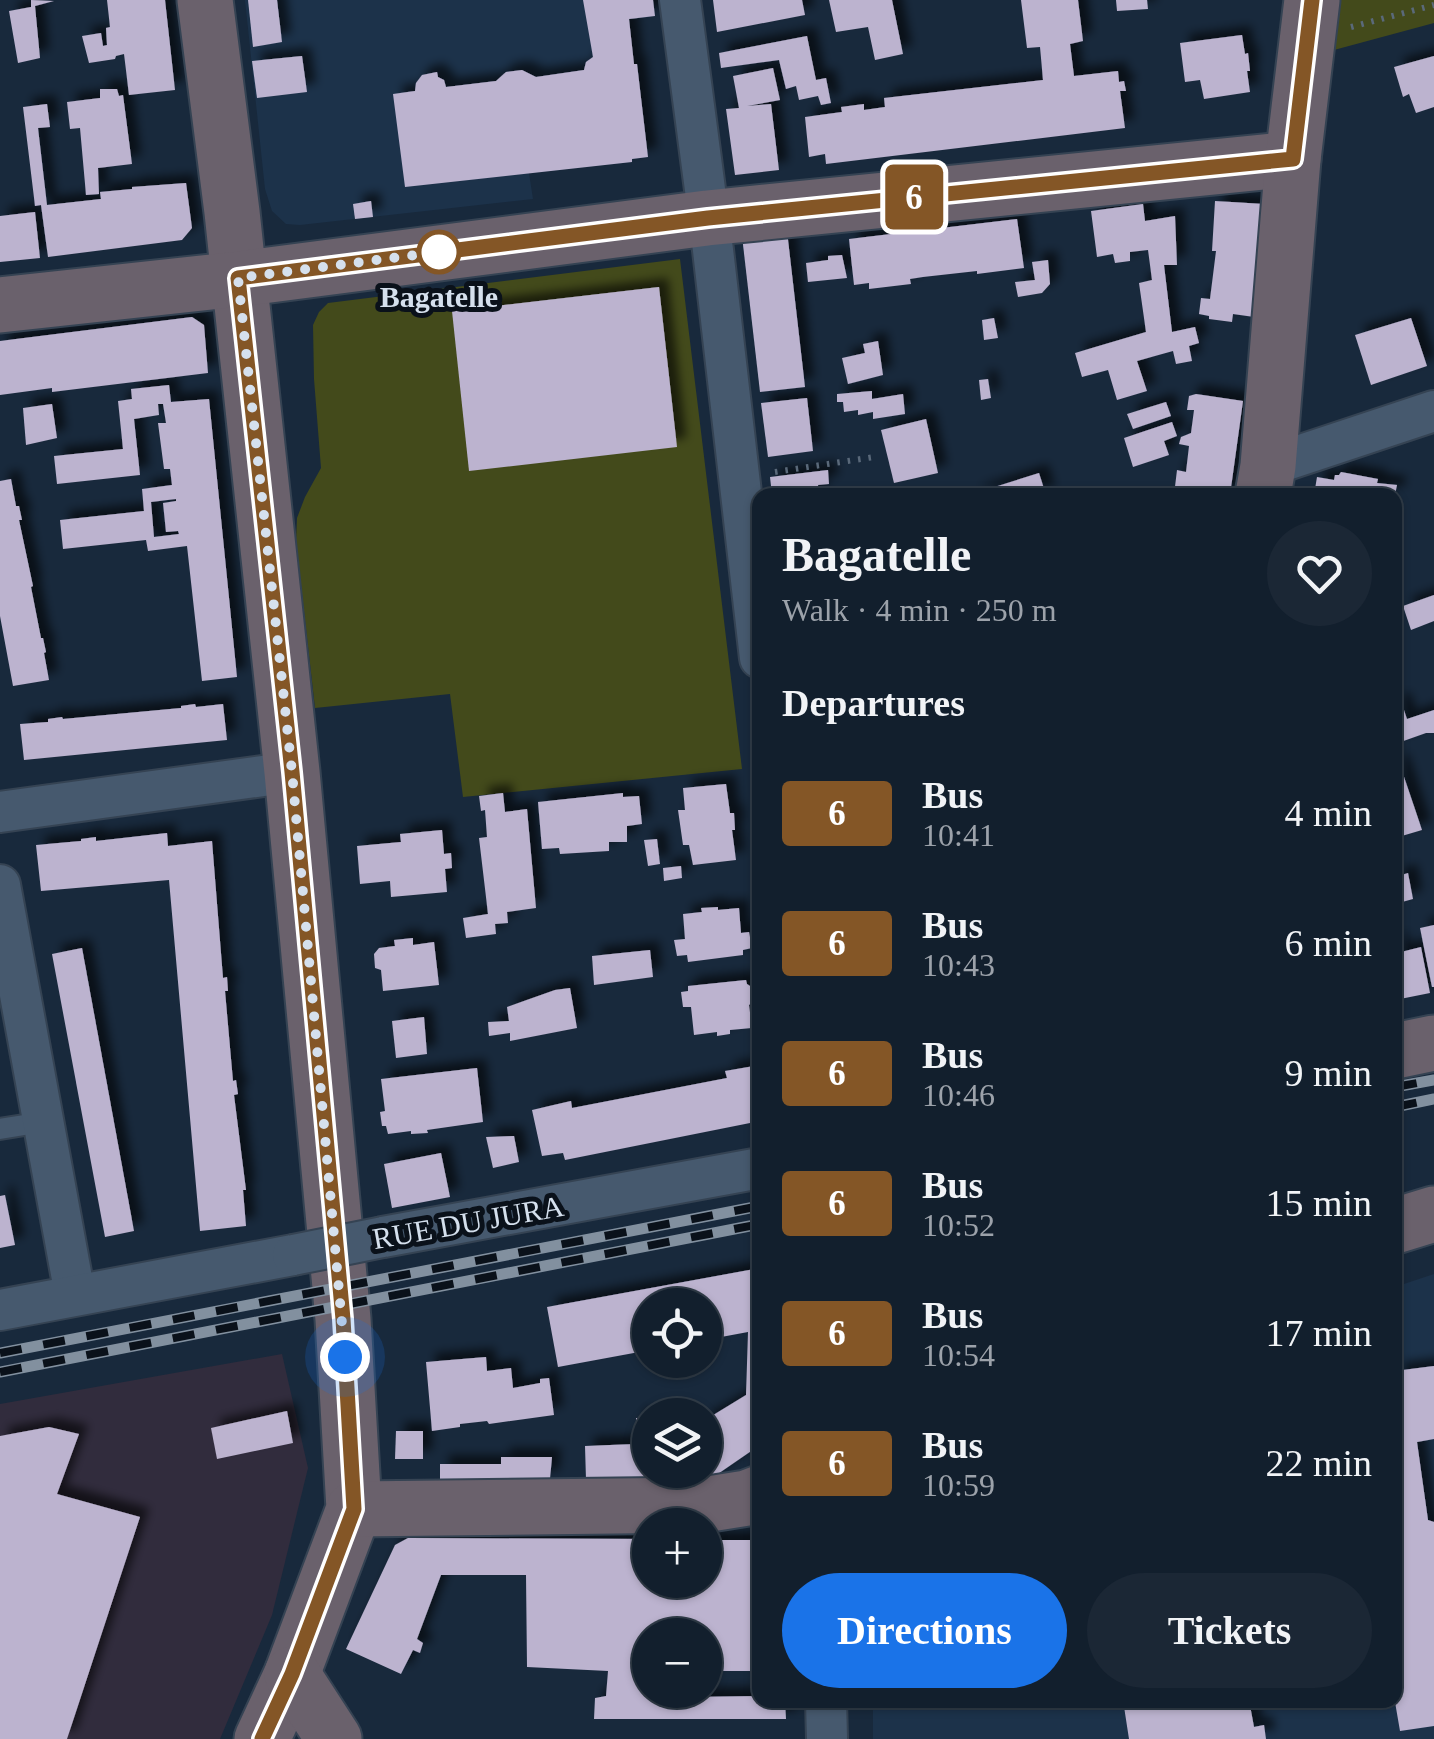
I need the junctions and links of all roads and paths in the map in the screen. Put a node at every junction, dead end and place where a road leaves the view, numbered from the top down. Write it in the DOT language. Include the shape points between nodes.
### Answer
graph roads {
  1 [pos="205,0"];
  2 [pos="680,0"];
  3 [pos="1434,6"];
  4 [pos="1309,20"];
  5 [pos="1293,159"];
  6 [pos="708,218"];
  7 [pos="238,278"];
  8 [pos="0,305"];
  9 [pos="1434,411"];
  10 [pos="874,457"];
  11 [pos="739,477"];
  12 [pos="1265,481"];
  13 [pos="752,589"];
  14 [pos="292,772"];
  15 [pos="0,812"];
  16 [pos="0,885"];
  17 [pos="1434,1043"];
  18 [pos="1402,1050"];
  19 [pos="43,1122"];
  20 [pos="0,1129"];
  21 [pos="752,1169"];
  22 [pos="1434,1214"];
  23 [pos="1402,1224"];
  24 [pos="75,1295"];
  25 [pos="0,1310"];
  26 [pos="752,1496"];
  27 [pos="354,1509"];
  28 [pos="292,1674"];
  29 [pos="826,1708"];
  30 [pos="262,1739"];
  31 [pos="334,1739"];
  32 [pos="827,1739"];
  1 -- 7 [label="street"];
  2 -- 6 [label="street"];
  3 -- 4 [label="path"];
  4 -- 5 [label="street"];
  5 -- 6 [label="street"];
  5 -- 12 [label="street"];
  6 -- 7 [label="street"];
  6 -- 11 [label="street"];
  7 -- 8 [label="street"];
  7 -- 14 [label="street"];
  9 -- 12 [label="street"];
  10 -- 11 [label="path"];
  11 -- 13 [label="street"];
  14 -- 15 [label="street"];
  14 -- 27 [label="street"];
  16 -- 19 [label="street"];
  17 -- 18 [label="street"];
  19 -- 20 [label="lane"];
  19 -- 24 [label="street"];
  21 -- 24 [label="street, RUE DU JURA, bridge"];
  22 -- 23 [label="street"];
  24 -- 25 [label="street, RUE DU JURA"];
  26 -- 27 [label="street" via="702,1505"];
  27 -- 28 [label="street"];
  28 -- 30 [label="street"];
  28 -- 31 [label="street"];
  29 -- 32 [label="street"];
}
